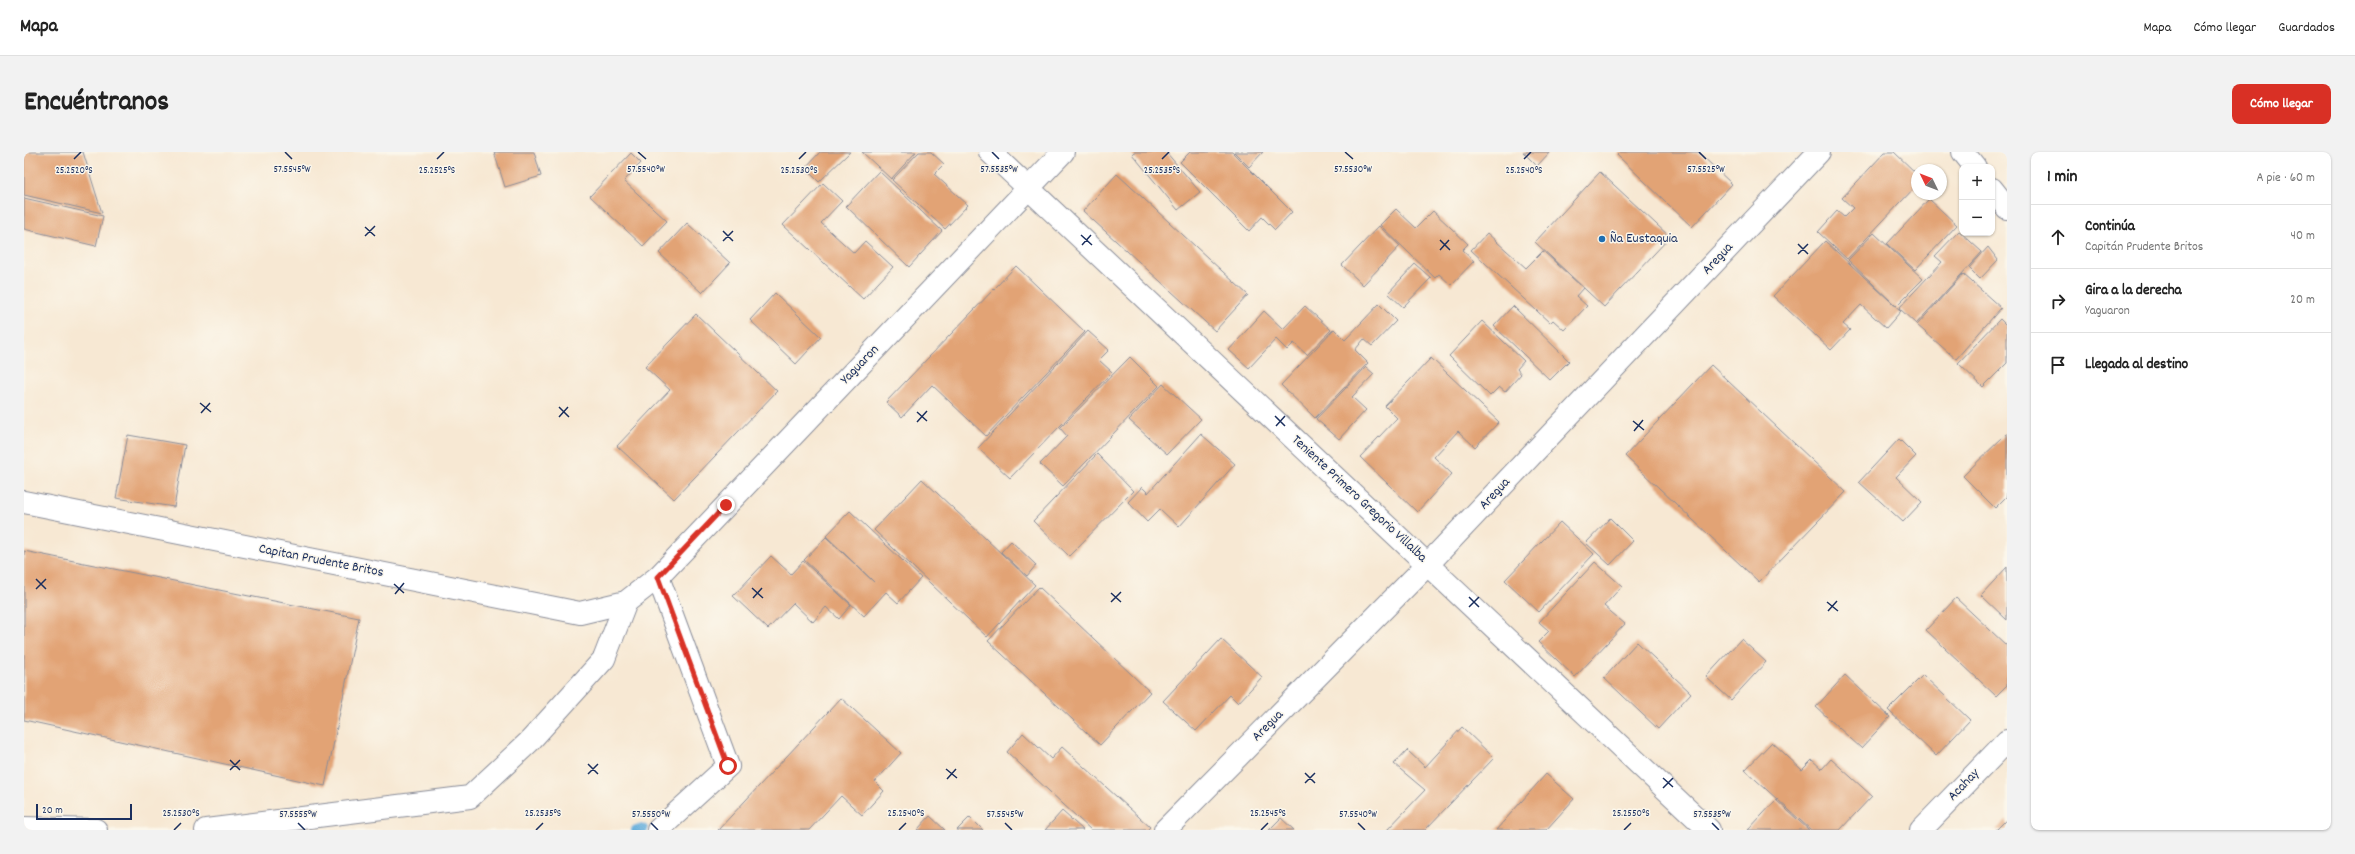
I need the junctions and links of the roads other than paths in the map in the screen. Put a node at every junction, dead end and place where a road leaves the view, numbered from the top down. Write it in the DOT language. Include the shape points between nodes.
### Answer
graph roads {
  1 [pos="990,152"];
  2 [pos="1063,152"];
  3 [pos="1818,152"];
  4 [pos="1964,152"];
  5 [pos="1973,164"];
  6 [pos="1028,188"];
  7 [pos="1995,193"];
  8 [pos="2007,208"];
  9 [pos="24,502"];
  10 [pos="1428,564"];
  11 [pos="658,577"];
  12 [pos="626,602"];
  13 [pos="2007,741"];
  14 [pos="24,828"];
  15 [pos="661,829"];
  16 [pos="96,830"];
  17 [pos="206,830"];
  18 [pos="1165,830"];
  19 [pos="1709,830"];
  20 [pos="1921,830"];
  1 -- 6 [label="street, Teniente Primero Gregorio Villalba"];
  2 -- 6 [label="street, Yaguaron"];
  3 -- 10 [label="street, Aregua"];
  4 -- 5 [label="street"];
  6 -- 10 [label="street, Teniente Primero Gregorio Villalba"];
  6 -- 11 [label="street, Yaguaron"];
  7 -- 8 [label="street"];
  9 -- 12 [label="street, Capitan Prudente Britos" via="580,613"];
  10 -- 18 [label="street, Aregua"];
  10 -- 19 [label="street, Teniente Primero Gregorio Villalba"];
  11 -- 12 [label="street, Capitan Prudente Britos"];
  11 -- 15 [label="street" via="728,766"];
  12 -- 17 [label="street" via="604,659 529,742 470,797"];
  13 -- 20 [label="street, Acahay"];
  14 -- 16 [label="street"];
}
